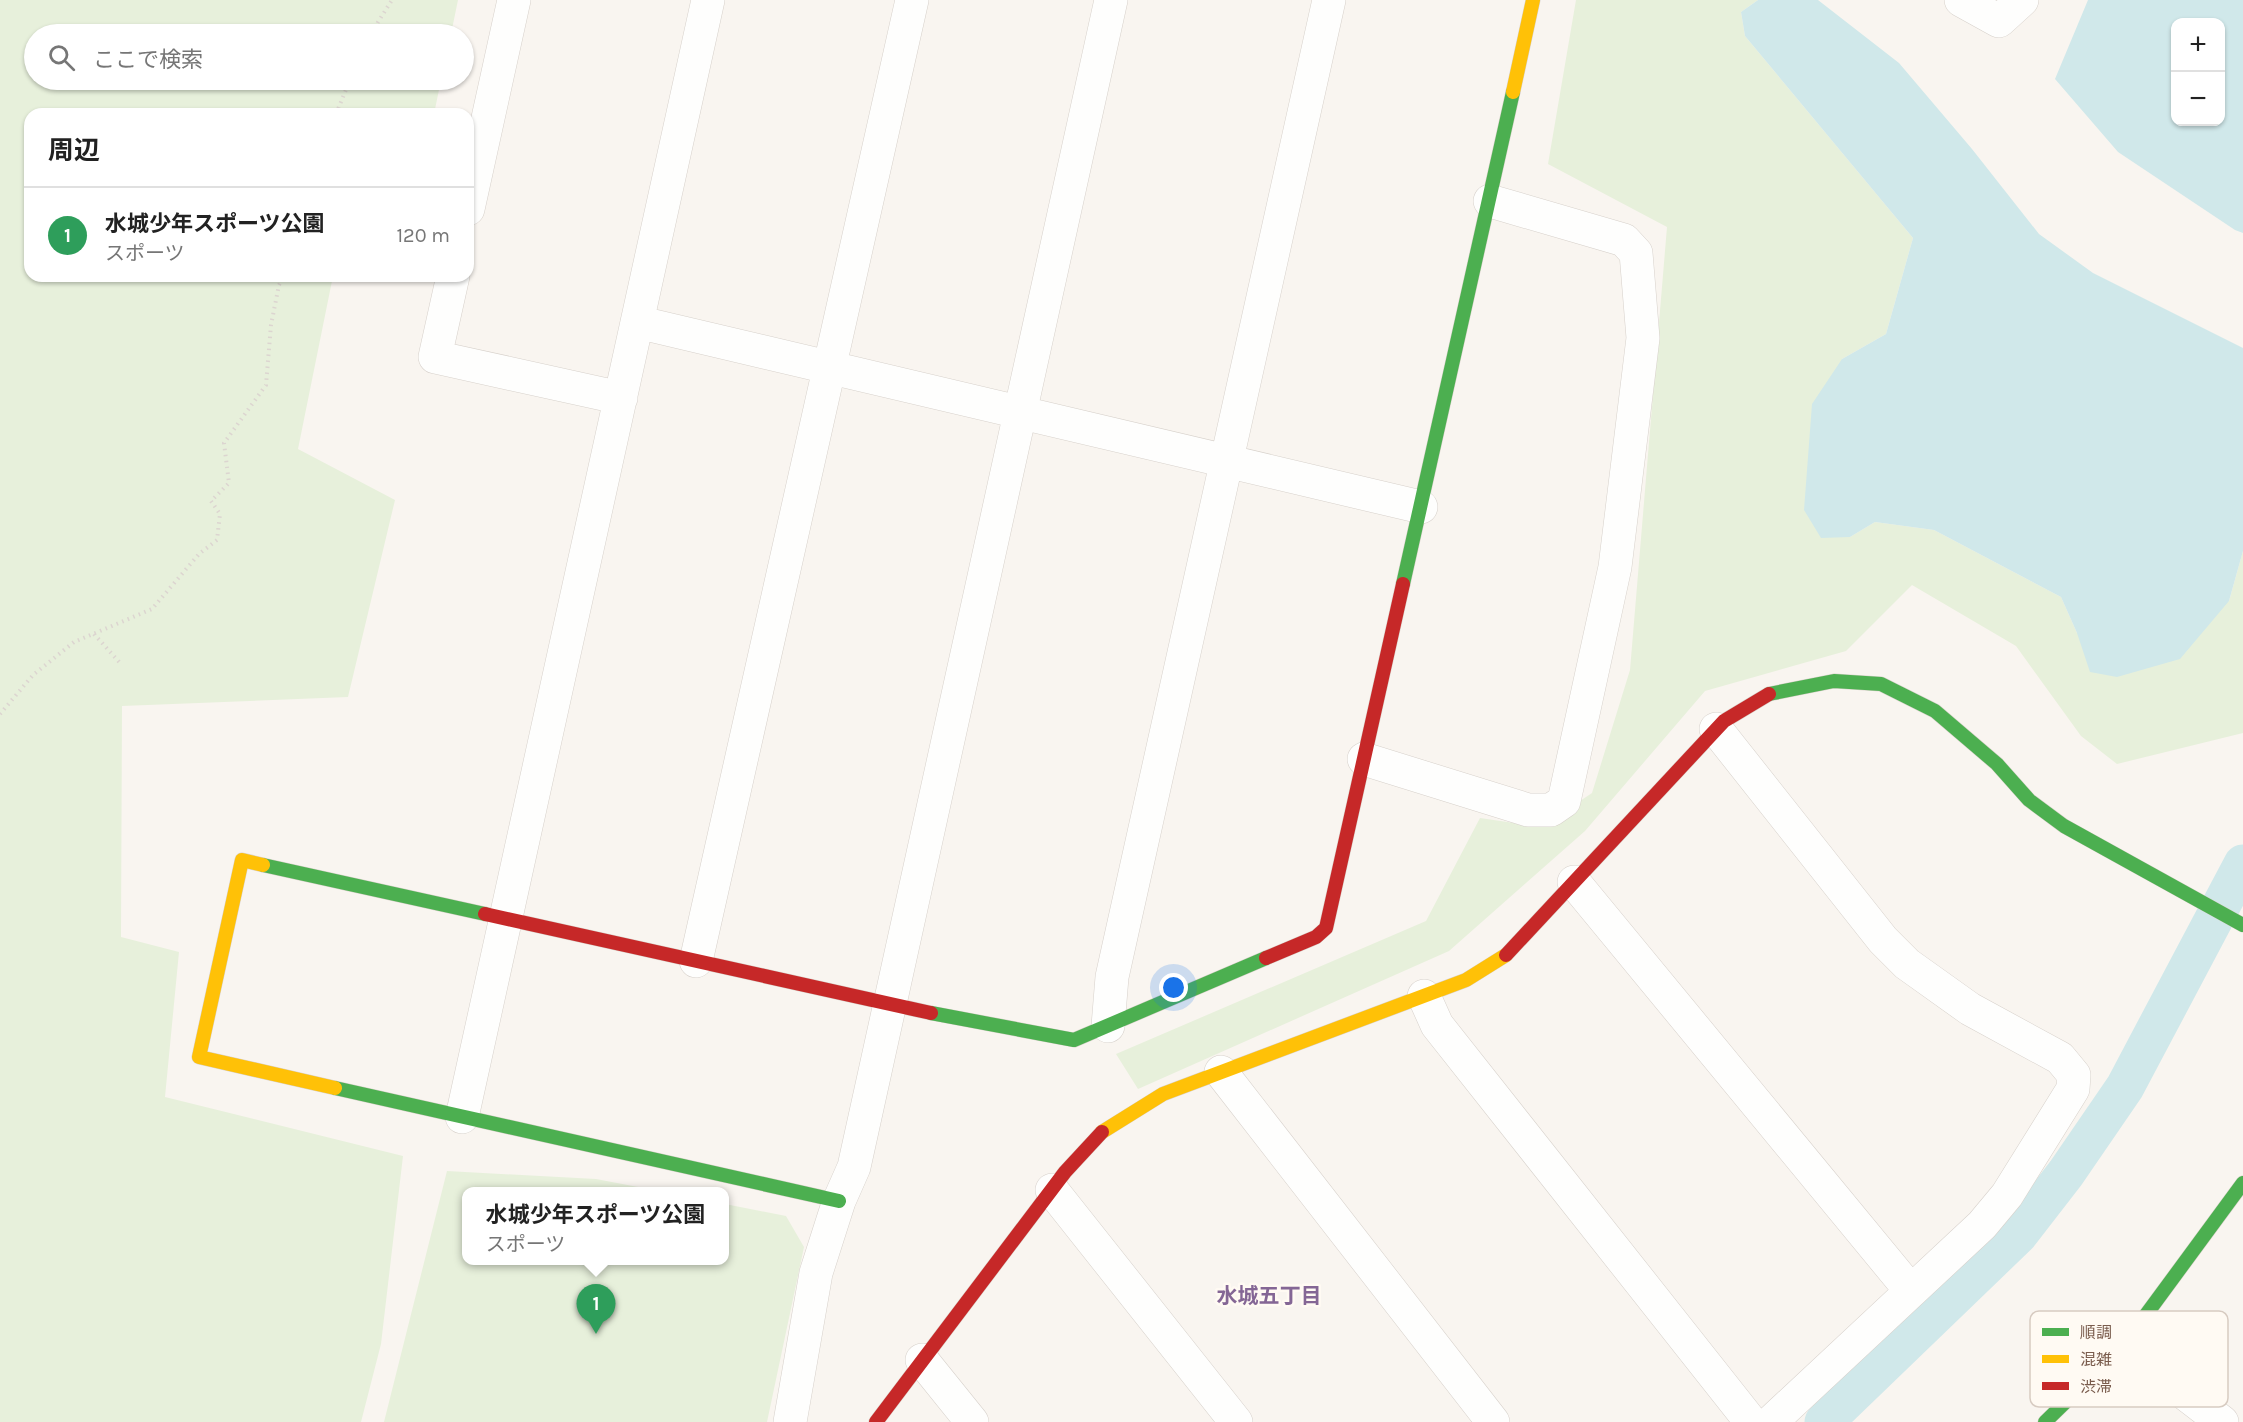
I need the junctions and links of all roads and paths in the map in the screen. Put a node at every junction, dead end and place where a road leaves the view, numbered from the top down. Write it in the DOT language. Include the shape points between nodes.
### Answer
graph roads {
  1 [pos="392,0"];
  2 [pos="514,0"];
  3 [pos="708,0"];
  4 [pos="912,0"];
  5 [pos="1111,0"];
  6 [pos="1329,0"];
  7 [pos="1533,0"];
  8 [pos="1961,0"];
  9 [pos="2022,0"];
  10 [pos="377,24"];
  11 [pos="347,90"];
  12 [pos="339,108"];
  13 [pos="474,182"];
  14 [pos="1490,201"];
  15 [pos="281,282"];
  16 [pos="452,282"];
  17 [pos="638,322"];
  18 [pos="830,367"];
  19 [pos="621,398"];
  20 [pos="1020,412"];
  21 [pos="1227,461"];
  22 [pos="1421,507"];
  23 [pos="94,634"];
  24 [pos="121,664"];
  25 [pos="0,714"];
  26 [pos="1716,729"];
  27 [pos="1364,759"];
  28 [pos="1574,882"];
  29 [pos="506,919"];
  30 [pos="2243,925"];
  31 [pos="696,961"];
  32 [pos="1424,996"];
  33 [pos="889,1004"];
  34 [pos="1108,1026"];
  35 [pos="1221,1072"];
  36 [pos="462,1117"];
  37 [pos="2243,1183"];
  38 [pos="1052,1190"];
  39 [pos="839,1201"];
  40 [pos="1911,1292"];
  41 [pos="2149,1311"];
  42 [pos="922,1360"];
  43 [pos="2060,1407"];
  44 [pos="2202,1407"];
  45 [pos="790,1422"];
  46 [pos="876,1422"];
  47 [pos="972,1422"];
  48 [pos="1236,1422"];
  49 [pos="1493,1422"];
  50 [pos="1751,1422"];
  51 [pos="1771,1422"];
  52 [pos="2045,1422"];
  53 [pos="2222,1422"];
  1 -- 10 [label="path"];
  2 -- 13 [label="street"];
  3 -- 17 [label="street"];
  4 -- 18 [label="street"];
  5 -- 20 [label="street"];
  6 -- 21 [label="street"];
  7 -- 14 [label="street"];
  8 -- 9 [label="street" via="1999,21"];
  11 -- 12 [label="path"];
  14 -- 22 [label="street"];
  14 -- 27 [label="street" via="1624,240 1636,254 1643,338 1617,556 1564,801 1551,810 1528,810"];
  15 -- 23 [label="path" via="271,325 266,385 224,443 229,483 211,501 220,514 218,540 200,554 152,609"];
  16 -- 19 [label="street" via="435,357"];
  17 -- 18 [label="street"];
  17 -- 19 [label="street"];
  18 -- 20 [label="street"];
  18 -- 31 [label="street"];
  19 -- 29 [label="street"];
  20 -- 21 [label="street"];
  20 -- 33 [label="street"];
  21 -- 22 [label="street"];
  21 -- 34 [label="street" via="1112,977"];
  22 -- 27 [label="street"];
  23 -- 24 [label="path"];
  23 -- 25 [label="path" via="74,642 33,675"];
  26 -- 28 [label="street"];
  26 -- 30 [label="street" via="1773,692 1834,681 1881,684 1935,711 1997,764 2029,800 2064,826"];
  26 -- 40 [label="street" via="1883,940 1907,964 1970,1009 2060,1058 2074,1075 2073,1089 2007,1195 1982,1226"];
  27 -- 34 [label="street" via="1326,928 1316,937"];
  28 -- 32 [label="street" via="1504,957 1466,980"];
  28 -- 40 [label="street"];
  29 -- 31 [label="street"];
  29 -- 36 [label="street"];
  29 -- 36 [label="street" via="242,860 198,1057"];
  31 -- 33 [label="street"];
  32 -- 35 [label="street"];
  32 -- 50 [label="street" via="1437,1025"];
  33 -- 34 [label="street" via="1061,1039 1074,1040"];
  33 -- 39 [label="street" via="854,1167"];
  35 -- 38 [label="street" via="1163,1094 1101,1134"];
  35 -- 49 [label="street"];
  36 -- 39 [label="street"];
  37 -- 41 [label="street"];
  38 -- 42 [label="street"];
  38 -- 48 [label="street"];
  39 -- 45 [label="street" via="816,1273"];
  40 -- 51 [label="street"];
  42 -- 46 [label="street"];
  42 -- 47 [label="street"];
  43 -- 52 [label="street"];
  44 -- 53 [label="street"];
}
